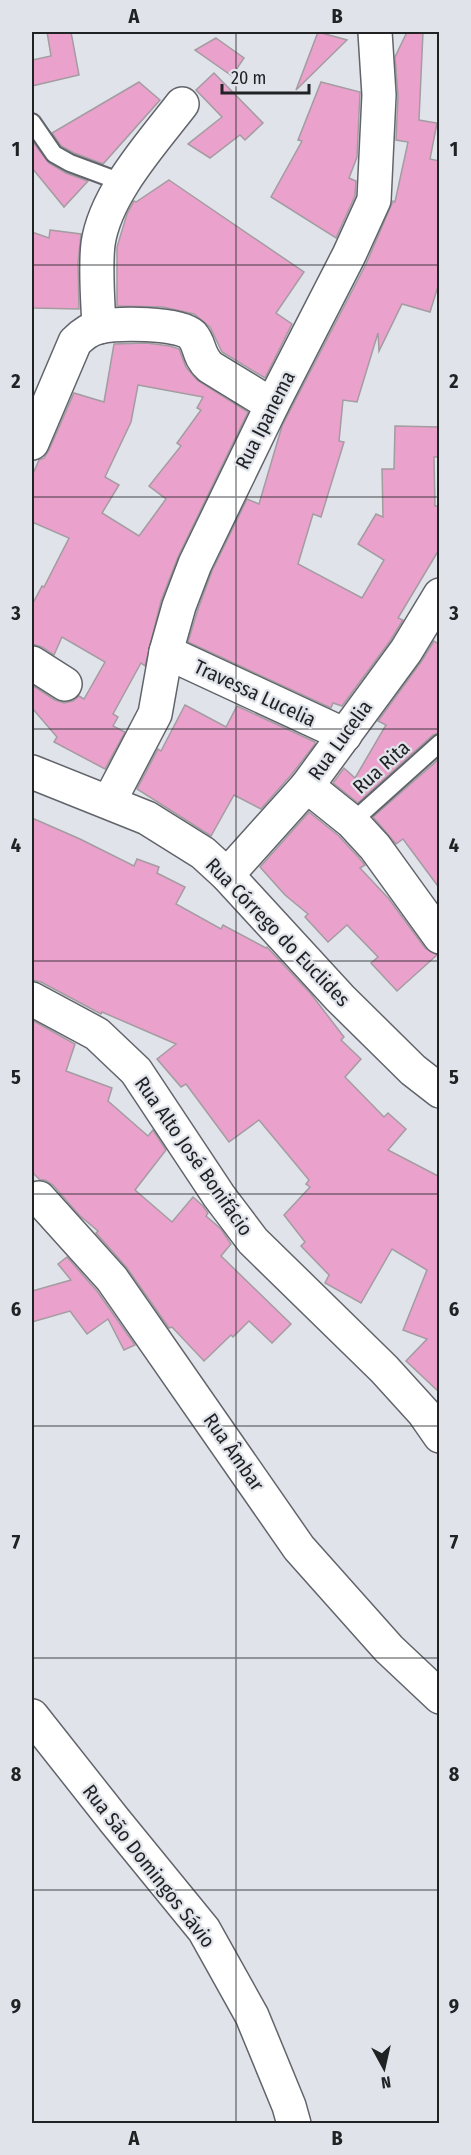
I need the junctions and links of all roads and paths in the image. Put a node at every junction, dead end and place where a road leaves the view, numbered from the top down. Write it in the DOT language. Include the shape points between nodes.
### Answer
graph roads {
  1 [pos="375,32"];
  2 [pos="182,104"];
  3 [pos="32,122"];
  4 [pos="124,183"];
  5 [pos="99,327"];
  6 [pos="272,405"];
  7 [pos="32,442"];
  8 [pos="440,595"];
  9 [pos="166,652"];
  10 [pos="32,663"];
  11 [pos="65,684"];
  12 [pos="345,735"];
  13 [pos="440,744"];
  14 [pos="32,771"];
  15 [pos="307,786"];
  16 [pos="109,802"];
  17 [pos="352,822"];
  18 [pos="227,875"];
  19 [pos="440,937"];
  20 [pos="32,999"];
  21 [pos="440,1091"];
  22 [pos="39,1198"];
  23 [pos="440,1436"];
  24 [pos="440,1697"];
  25 [pos="32,1716"];
  26 [pos="294,2124"];
  1 -- 6 [label="street, Rua Ipanema" via="379,95 374,200"];
  2 -- 4 [label="street"];
  3 -- 4 [label="lane" via="54,154"];
  4 -- 5 [label="street" via="105,217 98,245"];
  5 -- 6 [label="street" via="162,325 186,331 193,336 202,360 210,367"];
  5 -- 7 [label="street" via="85,332 75,342"];
  6 -- 9 [label="street, Rua Ipanema" via="195,564"];
  8 -- 12 [label="street, Rua Lucelia" via="406,651"];
  9 -- 12 [label="street, Travessa Lucelia"];
  9 -- 16 [label="street, Rua Ipanema" via="155,714"];
  10 -- 11 [label="street"];
  12 -- 15 [label="street, Rua Lucelia"];
  13 -- 17 [label="lane, Rua Rita"];
  14 -- 16 [label="street, Rua Córrego do Euclides"];
  15 -- 17 [label="street"];
  15 -- 18 [label="street, Rua Lucelia"];
  16 -- 18 [label="street, Rua Córrego do Euclides" via="147,818 203,853"];
  17 -- 19 [label="street" via="375,847"];
  18 -- 21 [label="street, Rua Córrego do Euclides" via="340,998 413,1070"];
  20 -- 23 [label="street, Rua Alto José Bonifácio" via="97,1034 136,1071 219,1196 254,1241 384,1369"];
  22 -- 24 [label="street, Rua Âmbar" via="112,1279 299,1548 389,1649"];
  25 -- 26 [label="street, Rua São Domingos Sávio" via="204,1930 252,2016"];
}
